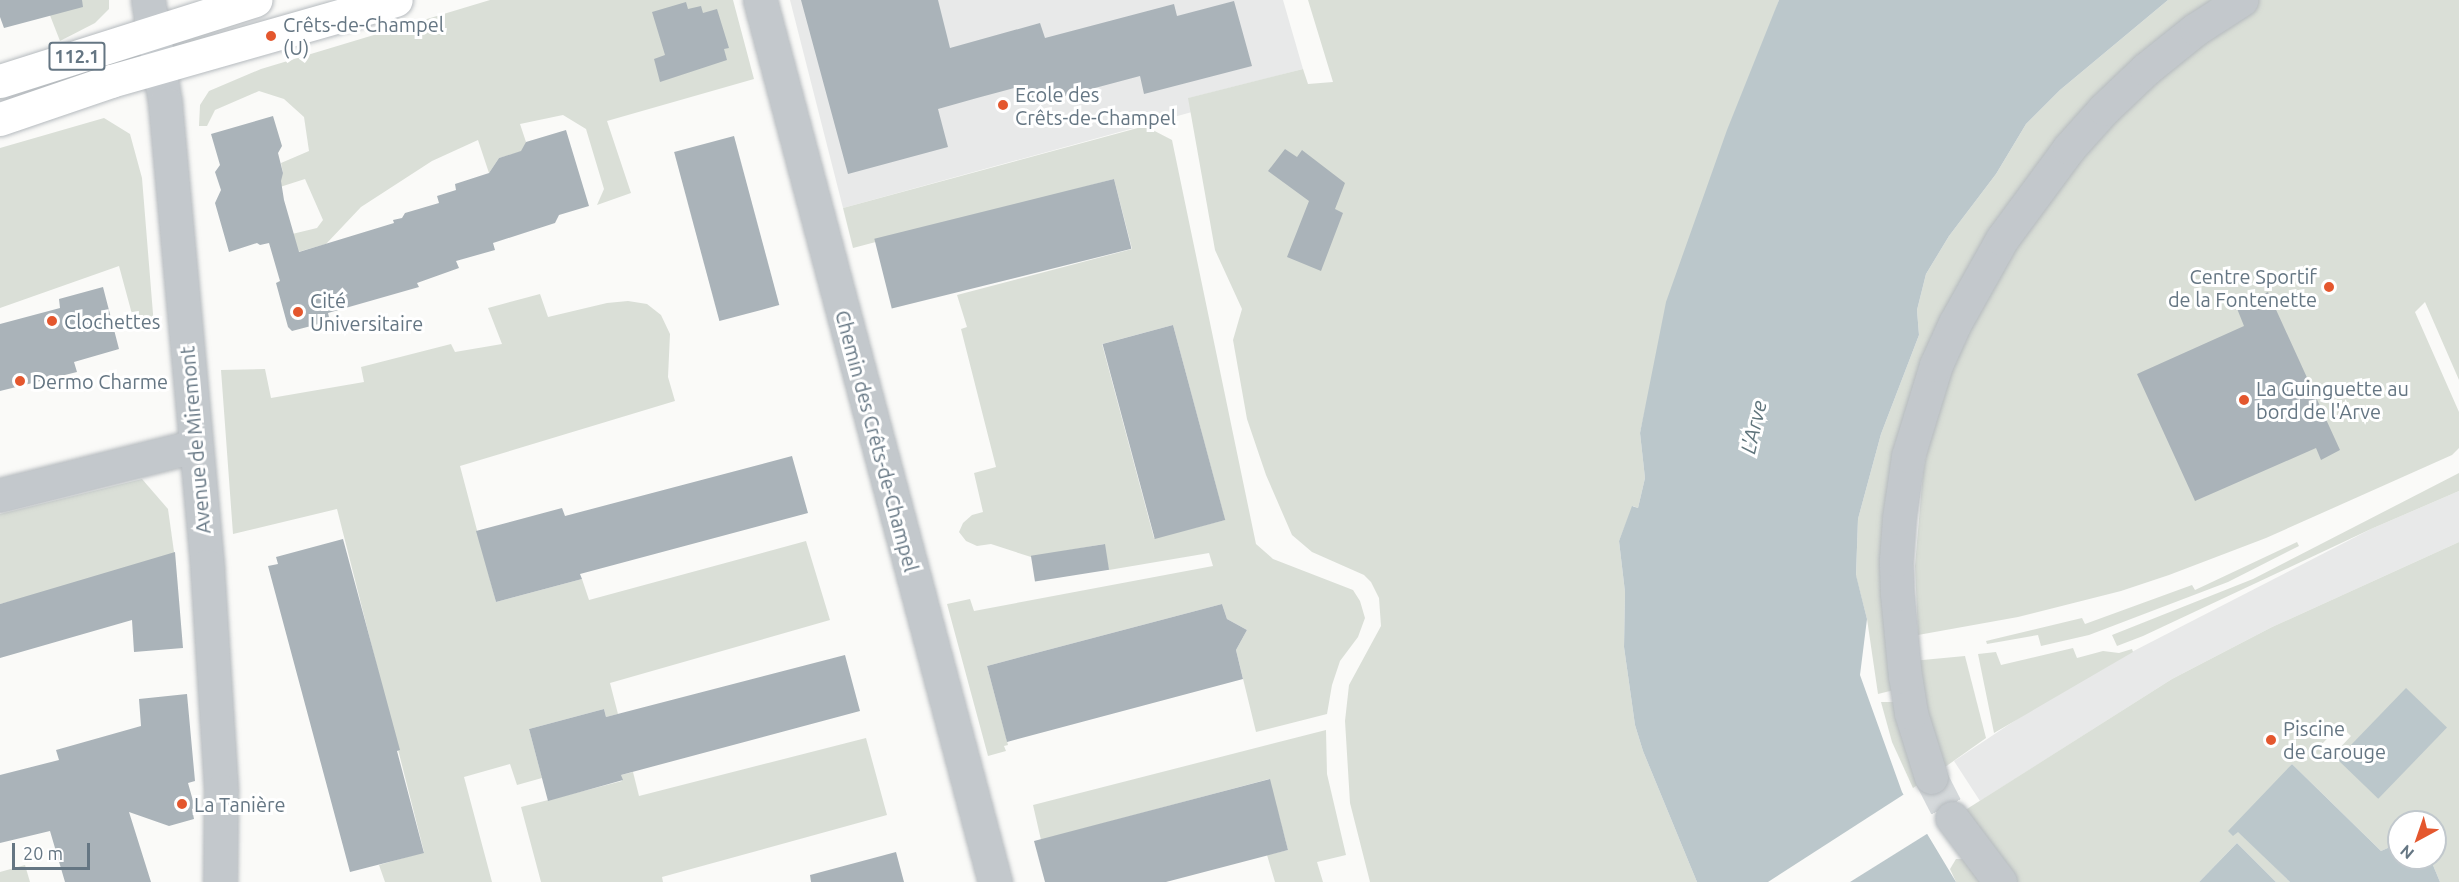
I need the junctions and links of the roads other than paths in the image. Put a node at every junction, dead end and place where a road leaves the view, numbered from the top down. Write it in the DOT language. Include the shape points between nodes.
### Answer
graph roads {
  1 [pos="148,0"];
  2 [pos="255,0"];
  3 [pos="396,0"];
  4 [pos="760,0"];
  5 [pos="2241,0"];
  6 [pos="155,32"];
  7 [pos="160,68"];
  8 [pos="0,81"];
  9 [pos="0,118"];
  10 [pos="195,446"];
  11 [pos="0,495"];
  12 [pos="1931,777"];
  13 [pos="1952,818"];
  14 [pos="220,882"];
  15 [pos="995,882"];
  16 [pos="2000,882"];
  1 -- 6 [label="street, Avenue de Miremont"];
  2 -- 6 [label="main road, 112.1"];
  3 -- 7 [label="main road, 112.1"];
  4 -- 15 [label="street, Chemin des Crêts-de-Champel"];
  5 -- 12 [label="street" via="2146,69 2069,148 2002,239 1936,365 1908,456 1896,560 1905,677 1911,713"];
  6 -- 7 [label="street, Avenue de Miremont"];
  6 -- 8 [label="main road, 112.1"];
  7 -- 9 [label="main road, 112.1"];
  7 -- 10 [label="street, Avenue de Miremont"];
  10 -- 11 [label="street"];
  10 -- 14 [label="street, Avenue de Miremont" via="220,771"];
  13 -- 16 [label="street"];
}
